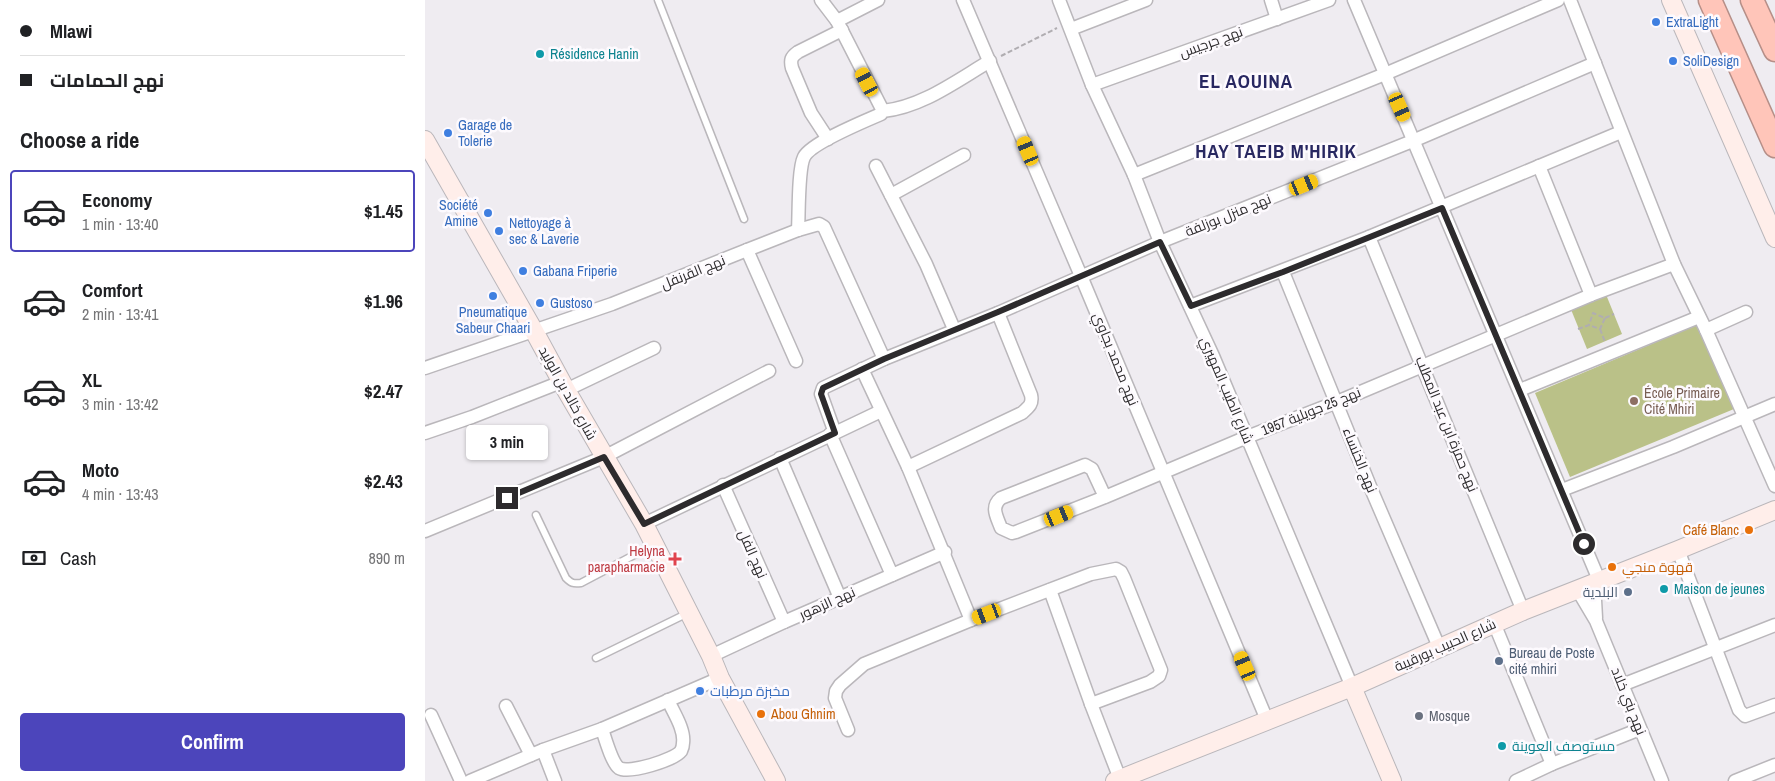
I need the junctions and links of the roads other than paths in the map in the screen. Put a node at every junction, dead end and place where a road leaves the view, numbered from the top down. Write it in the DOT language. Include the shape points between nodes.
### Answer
graph roads {
  1 [pos="658,0"];
  2 [pos="821,0"];
  3 [pos="878,0"];
  4 [pos="963,0"];
  5 [pos="1059,0"];
  6 [pos="1146,0"];
  7 [pos="1271,0"];
  8 [pos="1329,0"];
  9 [pos="1354,0"];
  10 [pos="1558,0"];
  11 [pos="1570,0"];
  12 [pos="1671,0"];
  13 [pos="1710,0"];
  14 [pos="1752,0"];
  15 [pos="1277,19"];
  16 [pos="839,25"];
  17 [pos="1069,26"];
  18 [pos="1775,50"];
  19 [pos="990,61"];
  20 [pos="1595,63"];
  21 [pos="1385,74"];
  22 [pos="1092,85"];
  23 [pos="883,111"];
  24 [pos="1621,132"];
  25 [pos="828,139"];
  26 [pos="425,140"];
  27 [pos="1415,140"];
  28 [pos="1775,146"];
  29 [pos="965,155"];
  30 [pos="876,166"];
  31 [pos="1539,166"];
  32 [pos="1134,175"];
  33 [pos="891,195"];
  34 [pos="1442,208"];
  35 [pos="744,219"];
  36 [pos="798,230"];
  37 [pos="1369,237"];
  38 [pos="1775,238"];
  39 [pos="1160,242"];
  40 [pos="747,250"];
  41 [pos="1674,264"];
  42 [pos="1283,272"];
  43 [pos="1081,276"];
  44 [pos="1591,295"];
  45 [pos="1191,306"];
  46 [pos="998,312"];
  47 [pos="1746,312"];
  48 [pos="1699,317"];
  49 [pos="954,329"];
  50 [pos="1707,330"];
  51 [pos="534,331"];
  52 [pos="1495,336"];
  53 [pos="654,348"];
  54 [pos="884,359"];
  55 [pos="796,361"];
  56 [pos="1423,366"];
  57 [pos="425,368"];
  58 [pos="862,369"];
  59 [pos="769,372"];
  60 [pos="563,386"];
  61 [pos="1520,390"];
  62 [pos="1337,402"];
  63 [pos="1775,404"];
  64 [pos="881,411"];
  65 [pos="1745,418"];
  66 [pos="425,433"];
  67 [pos="833,433"];
  68 [pos="1247,437"];
  69 [pos="604,457"];
  70 [pos="780,458"];
  71 [pos="908,467"];
  72 [pos="1162,472"];
  73 [pos="723,485"];
  74 [pos="1775,486"];
  75 [pos="1562,490"];
  76 [pos="1105,497"];
  77 [pos="1775,510"];
  78 [pos="536,515"];
  79 [pos="644,524"];
  80 [pos="425,531"];
  81 [pos="654,545"];
  82 [pos="1678,550"];
  83 [pos="945,552"];
  84 [pos="892,575"];
  85 [pos="1597,581"];
  86 [pos="1577,589"];
  87 [pos="1050,590"];
  88 [pos="840,598"];
  89 [pos="1523,611"];
  90 [pos="689,612"];
  91 [pos="971,620"];
  92 [pos="1596,621"];
  93 [pos="784,622"];
  94 [pos="1494,623"];
  95 [pos="1775,624"];
  96 [pos="1439,647"];
  97 [pos="1715,648"];
  98 [pos="711,656"];
  99 [pos="596,658"];
  100 [pos="720,678"];
  101 [pos="1622,685"];
  102 [pos="1352,687"];
  103 [pos="668,700"];
  104 [pos="1091,704"];
  105 [pos="1775,705"];
  106 [pos="506,706"];
  107 [pos="431,715"];
  108 [pos="1267,720"];
  109 [pos="1640,728"];
  110 [pos="601,729"];
  111 [pos="849,730"];
  112 [pos="537,753"];
  113 [pos="1553,764"];
  114 [pos="1775,765"];
  115 [pos="1118,780"];
  116 [pos="461,781"];
  117 [pos="470,781"];
  118 [pos="555,781"];
  119 [pos="776,781"];
  120 [pos="1392,781"];
  121 [pos="1516,781"];
  122 [pos="1662,781"];
  123 [pos="1735,781"];
  1 -- 35 [label="lane"];
  2 -- 16 [label="street"];
  3 -- 16 [label="street"];
  4 -- 19 [label="street, نهج محمد بجاوي"];
  5 -- 17 [label="street, شارع الطيب المهيري"];
  6 -- 17 [label="street"];
  7 -- 15 [label="street"];
  8 -- 15 [label="street, نهج جرجيس"];
  9 -- 21 [label="street, نهج بني خلاد"];
  10 -- 21 [label="street"];
  11 -- 20 [label="street"];
  12 -- 38 [label="street"];
  13 -- 28 [label="highway"];
  14 -- 18 [label="highway"];
  15 -- 22 [label="street, نهج جرجيس"];
  16 -- 23 [label="street"];
  16 -- 25 [label="street" via="792,56 791,60 811,113"];
  17 -- 22 [label="street, شارع الطيب المهيري"];
  19 -- 23 [label="street" via="923,99 901,109"];
  19 -- 43 [label="street, نهج محمد بجاوي"];
  20 -- 24 [label="street"];
  20 -- 27 [label="street, نهج منزل بوزلفة"];
  21 -- 27 [label="street, نهج بني خلاد"];
  21 -- 32 [label="street"];
  22 -- 32 [label="street, شارع الطيب المهيري"];
  23 -- 25 [label="street"];
  24 -- 31 [label="street"];
  24 -- 41 [label="street"];
  25 -- 36 [label="street" via="805,154"];
  26 -- 51 [label="street, شارع خالد بن الوليد"];
  27 -- 34 [label="street, نهج بني خلاد"];
  27 -- 39 [label="street, نهج منزل بوزلفة"];
  29 -- 33 [label="street"];
  30 -- 33 [label="street"];
  31 -- 34 [label="street"];
  31 -- 44 [label="street"];
  32 -- 39 [label="street, شارع الطيب المهيري"];
  33 -- 49 [label="street"];
  34 -- 37 [label="street"];
  34 -- 52 [label="street, نهج بني خلاد"];
  36 -- 40 [label="street, نهج القرنفل"];
  36 -- 54 [label="street, نهج القرنفل" via="814,224 824,227"];
  37 -- 42 [label="street"];
  37 -- 56 [label="street, نهج حمزة ابن عبد المطلب"];
  39 -- 43 [label="street, نهج منزل بوزلفة"];
  39 -- 45 [label="street, شارع الطيب المهيري"];
  40 -- 51 [label="street, نهج القرنفل"];
  40 -- 55 [label="street"];
  41 -- 44 [label="street, نهج 25 جويلية 1957"];
  41 -- 48 [label="street"];
  42 -- 45 [label="street"];
  42 -- 62 [label="street, نهج الخنساء"];
  43 -- 46 [label="street, نهج منزل بوزلفة"];
  43 -- 72 [label="street, نهج محمد بجاوي"];
  44 -- 52 [label="street, نهج 25 جويلية 1957"];
  45 -- 68 [label="street, شارع الطيب المهيري"];
  46 -- 49 [label="street, نهج منزل بوزلفة"];
  46 -- 71 [label="street" via="1032,402 1022,413"];
  47 -- 50 [label="street"];
  48 -- 50 [label="street"];
  48 -- 61 [label="street"];
  49 -- 54 [label="street, نهج منزل بوزلفة"];
  50 -- 65 [label="street"];
  51 -- 57 [label="street, نهج القرنفل"];
  51 -- 60 [label="street, شارع خالد بن الوليد"];
  52 -- 56 [label="street, نهج 25 جويلية 1957"];
  52 -- 61 [label="street, نهج بني خلاد"];
  53 -- 60 [label="street"];
  54 -- 58 [label="street, نهج منزل بوزلفة"];
  56 -- 62 [label="street, نهج 25 جويلية 1957"];
  56 -- 89 [label="street, نهج حمزة ابن عبد المطلب"];
  58 -- 64 [label="street"];
  58 -- 67 [label="street, نهج منزل بوزلفة" via="821,391"];
  59 -- 69 [label="street"];
  60 -- 66 [label="street"];
  60 -- 69 [label="street, شارع خالد بن الوليد"];
  61 -- 75 [label="street, نهج بني خلاد"];
  62 -- 68 [label="street, نهج 25 جويلية 1957"];
  62 -- 96 [label="street, نهج الخنساء"];
  63 -- 65 [label="street"];
  64 -- 67 [label="street"];
  64 -- 71 [label="street"];
  65 -- 74 [label="street"];
  65 -- 75 [label="street"];
  67 -- 70 [label="street"];
  67 -- 84 [label="street"];
  68 -- 72 [label="street, نهج 25 جويلية 1957"];
  68 -- 102 [label="street, شارع الطيب المهيري"];
  69 -- 79 [label="street, شارع خالد بن الوليد"];
  69 -- 80 [label="street"];
  70 -- 73 [label="street"];
  70 -- 88 [label="street"];
  71 -- 83 [label="street"];
  72 -- 76 [label="street, نهج 25 جويلية 1957"];
  72 -- 108 [label="street, نهج محمد بجاوي"];
  73 -- 79 [label="street"];
  73 -- 93 [label="street, نهج الفل"];
  75 -- 85 [label="street, نهج بني خلاد"];
  76 -- 76 [label="street, نهج 25 جويلية 1957" via="1092,469 1082,466 1001,498 995,512 1001,528 1011,533"];
  77 -- 82 [label="street, شارع الحبيب بورقيبة"];
  78 -- 81 [label="lane" via="566,578 574,584"];
  79 -- 81 [label="street, شارع خالد بن الوليد"];
  81 -- 90 [label="street, شارع خالد بن الوليد"];
  82 -- 85 [label="street, شارع الحبيب بورقيبة"];
  82 -- 97 [label="street"];
  83 -- 84 [label="street, نهج الزهور"];
  83 -- 91 [label="street"];
  84 -- 88 [label="street, نهج الزهور"];
  85 -- 86 [label="street, شارع الحبيب بورقيبة"];
  85 -- 92 [label="street, نهج بني خلاد"];
  86 -- 89 [label="street, شارع الحبيب بورقيبة"];
  86 -- 92 [label="street, نهج بني خلاد"];
  87 -- 91 [label="street"];
  87 -- 104 [label="street"];
  87 -- 104 [label="street" via="1107,570 1121,572 1161,670 1159,676 1150,682"];
  88 -- 93 [label="street, نهج الزهور"];
  89 -- 94 [label="street, شارع الحبيب بورقيبة"];
  90 -- 98 [label="street, شارع خالد بن الوليد"];
  90 -- 99 [label="lane"];
  91 -- 111 [label="street" via="872,660 840,685 835,698"];
  92 -- 101 [label="street, نهج بني خلاد"];
  93 -- 98 [label="street, نهج الزهور"];
  94 -- 96 [label="street, شارع الحبيب بورقيبة"];
  94 -- 113 [label="street"];
  95 -- 97 [label="street"];
  96 -- 102 [label="street, شارع الحبيب بورقيبة"];
  97 -- 101 [label="street"];
  97 -- 105 [label="street" via="1742,714 1745,716"];
  98 -- 100 [label="street, شارع خالد بن الوليد"];
  100 -- 103 [label="street"];
  100 -- 119 [label="street, شارع خالد بن الوليد"];
  101 -- 109 [label="street, نهج بني خلاد"];
  102 -- 108 [label="street, شارع الحبيب بورقيبة"];
  102 -- 120 [label="street, شارع الطيب المهيري"];
  103 -- 110 [label="street"];
  103 -- 110 [label="street" via="683,738 681,751 675,755 640,769 619,768"];
  104 -- 115 [label="street"];
  106 -- 112 [label="street"];
  107 -- 116 [label="street"];
  108 -- 115 [label="street, شارع الحبيب بورقيبة"];
  109 -- 113 [label="street"];
  109 -- 122 [label="street, نهج بني خلاد"];
  110 -- 112 [label="street"];
  112 -- 117 [label="street"];
  112 -- 118 [label="street"];
  113 -- 121 [label="street"];
  114 -- 123 [label="street"];
}
